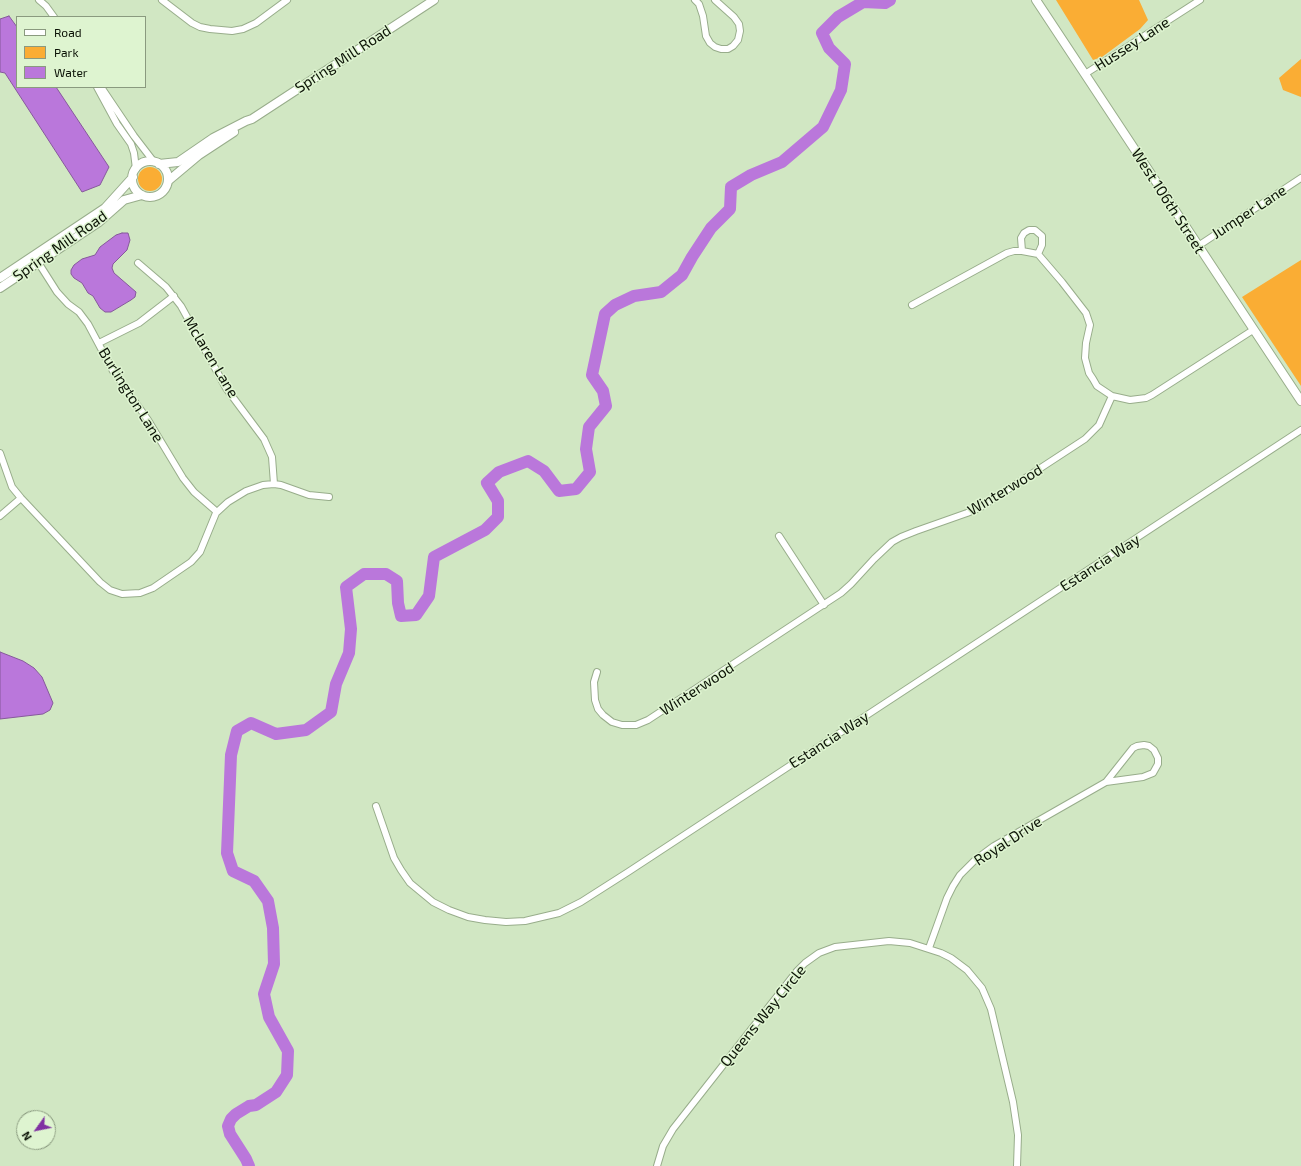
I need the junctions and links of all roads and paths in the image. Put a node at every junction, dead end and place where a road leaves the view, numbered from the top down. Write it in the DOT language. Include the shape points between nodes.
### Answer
graph roads {
  1 [pos="39,0"];
  2 [pos="162,0"];
  3 [pos="287,0"];
  4 [pos="434,0"];
  5 [pos="696,0"];
  6 [pos="715,0"];
  7 [pos="1036,0"];
  8 [pos="1200,0"];
  9 [pos="46,3"];
  10 [pos="53,16"];
  11 [pos="1085,74"];
  12 [pos="98,88"];
  13 [pos="102,88"];
  14 [pos="252,119"];
  15 [pos="157,163"];
  16 [pos="134,173"];
  17 [pos="1301,178"];
  18 [pos="168,181"];
  19 [pos="142,195"];
  20 [pos="1198,246"];
  21 [pos="1022,251"];
  22 [pos="1038,254"];
  23 [pos="36,259"];
  24 [pos="138,263"];
  25 [pos="0,278"];
  26 [pos="0,288"];
  27 [pos="174,296"];
  28 [pos="912,305"];
  29 [pos="1253,330"];
  30 [pos="99,343"];
  31 [pos="1112,396"];
  32 [pos="1301,402"];
  33 [pos="1301,430"];
  34 [pos="0,453"];
  35 [pos="274,484"];
  36 [pos="329,497"];
  37 [pos="21,498"];
  38 [pos="217,512"];
  39 [pos="0,516"];
  40 [pos="779,536"];
  41 [pos="824,605"];
  42 [pos="596,672"];
  43 [pos="1106,782"];
  44 [pos="376,806"];
  45 [pos="929,948"];
  46 [pos="657,1166"];
  47 [pos="1017,1166"];
  1 -- 9 [label="street"];
  2 -- 3 [label="street" via="192,23 223,31 243,29 256,23"];
  4 -- 14 [label="street, Spring Mill Road"];
  5 -- 6 [label="street" via="710,43 721,49 728,48 738,40 739,24"];
  7 -- 11 [label="street, West 106th Street"];
  8 -- 11 [label="street, Hussey Lane"];
  9 -- 10 [label="street"];
  11 -- 20 [label="street, West 106th Street"];
  12 -- 16 [label="street" via="131,144 134,153"];
  13 -- 15 [label="street"];
  14 -- 15 [label="street, Spring Mill Road" via="213,138 178,162"];
  14 -- 18 [label="street, Spring Mill Road"];
  15 -- 16 [label="street" via="144,163"];
  15 -- 18 [label="street" via="166,171"];
  16 -- 19 [label="street" via="134,188"];
  16 -- 23 [label="street, Spring Mill Road" via="105,208"];
  17 -- 20 [label="street, Jumper Lane"];
  18 -- 19 [label="street" via="164,192 159,196"];
  19 -- 23 [label="street, Spring Mill Road" via="124,200 104,219"];
  20 -- 29 [label="street, West 106th Street"];
  21 -- 22 [label="street"];
  21 -- 22 [label="street" via="1021,238 1024,233 1035,230 1042,236"];
  21 -- 28 [label="street" via="999,256"];
  22 -- 31 [label="street" via="1089,318 1085,358 1087,366 1098,386"];
  23 -- 25 [label="street, Spring Mill Road"];
  23 -- 26 [label="street, Spring Mill Road"];
  23 -- 30 [label="street, Burlington Lane" via="57,292 79,312"];
  24 -- 27 [label="street, Mclaren Lane"];
  27 -- 30 [label="street" via="139,323"];
  27 -- 35 [label="street, Mclaren Lane" via="226,388 270,448"];
  29 -- 31 [label="street" via="1152,395 1138,400"];
  29 -- 32 [label="street, West 106th Street"];
  30 -- 38 [label="street, Burlington Lane" via="113,371 148,420 182,478"];
  31 -- 41 [label="street, Winterwood" via="1099,425 1085,439 980,507 892,542 851,584"];
  33 -- 44 [label="street, Estancia Way" via="628,872 559,913 526,921 506,922 462,914 434,902 410,883 401,870 394,858"];
  34 -- 37 [label="street" via="12,487"];
  35 -- 36 [label="street" via="308,495"];
  35 -- 38 [label="street" via="246,491"];
  37 -- 38 [label="street" via="100,582 110,590 122,594 140,593 153,588 191,562 200,552"];
  37 -- 39 [label="street"];
  40 -- 41 [label="street"];
  41 -- 42 [label="street, Winterwood" via="648,720 636,725 612,722 598,709 594,682"];
  43 -- 43 [label="street, Royal Drive" via="1153,773 1158,764 1157,754 1149,746 1137,746"];
  43 -- 45 [label="street, Royal Drive" via="994,846 975,860 953,886"];
  45 -- 46 [label="street, Queens Way Circle" via="898,941 862,943 829,949 808,960 674,1129"];
  45 -- 47 [label="street, Queens Way Circle" via="951,958 968,970 987,998 1013,1102 1018,1135"];
}
